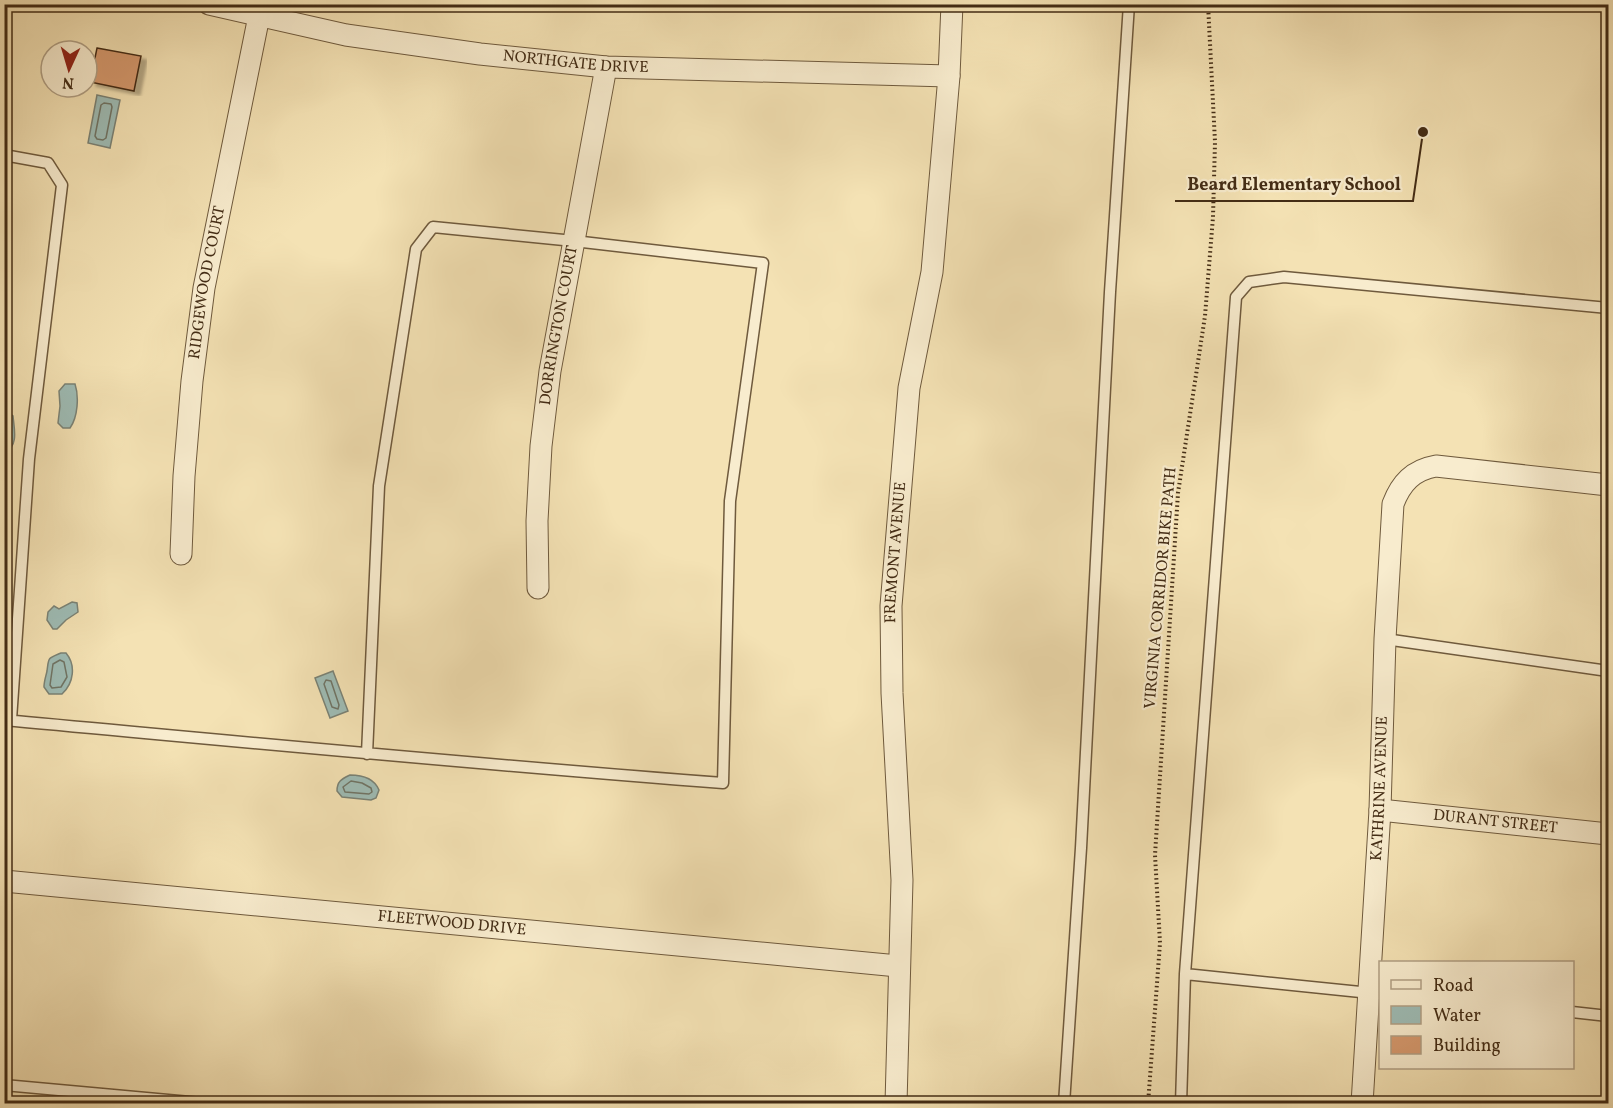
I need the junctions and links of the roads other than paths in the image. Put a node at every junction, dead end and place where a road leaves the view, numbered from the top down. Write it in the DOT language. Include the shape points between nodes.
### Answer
graph roads {
  1 [pos="209,4"];
  2 [pos="952,4"];
  3 [pos="1129,4"];
  4 [pos="260,16"];
  5 [pos="606,67"];
  6 [pos="949,76"];
  7 [pos="4,155"];
  8 [pos="574,241"];
  9 [pos="1608,308"];
  10 [pos="1608,485"];
  11 [pos="181,554"];
  12 [pos="538,588"];
  13 [pos="1385,639"];
  14 [pos="1608,671"];
  15 [pos="8,720"];
  16 [pos="367,754"];
  17 [pos="1380,810"];
  18 [pos="1608,834"];
  19 [pos="4,881"];
  20 [pos="898,966"];
  21 [pos="1185,974"];
  22 [pos="1374,993"];
  23 [pos="1574,1012"];
  24 [pos="1608,1016"];
  25 [pos="4,1085"];
  26 [pos="212,1104"];
  27 [pos="897,1104"];
  28 [pos="1064,1104"];
  29 [pos="1181,1104"];
  30 [pos="1362,1104"];
  1 -- 4 [label="street, NORTHGATE DRIVE"];
  2 -- 6 [label="street, FREMONT AVENUE"];
  3 -- 28 [label="lane"];
  4 -- 5 [label="street, NORTHGATE DRIVE" via="357,37"];
  4 -- 11 [label="street, RIDGEWOOD COURT" via="204,288 190,393"];
  5 -- 6 [label="street, NORTHGATE DRIVE"];
  5 -- 8 [label="street, DORRINGTON COURT"];
  6 -- 20 [label="street, FREMONT AVENUE" via="932,272 909,388 891,606 902,880"];
  7 -- 15 [label="lane" via="48,164 62,185 29,459"];
  8 -- 12 [label="street, DORRINGTON COURT" via="550,371 541,446"];
  8 -- 16 [label="lane" via="433,227 416,249 379,486"];
  8 -- 16 [label="lane" via="763,263 730,501 723,783"];
  9 -- 21 [label="lane" via="1284,278 1249,282 1236,297"];
  10 -- 13 [label="street, KATHRINE AVENUE" via="1436,466 1408,477 1393,504"];
  13 -- 14 [label="lane"];
  13 -- 17 [label="street, KATHRINE AVENUE"];
  15 -- 16 [label="lane"];
  17 -- 18 [label="street, DURANT STREET"];
  17 -- 22 [label="street, KATHRINE AVENUE"];
  19 -- 20 [label="street, FLEETWOOD DRIVE"];
  20 -- 27 [label="street, FREMONT AVENUE"];
  21 -- 22 [label="lane"];
  21 -- 29 [label="lane"];
  22 -- 30 [label="street, KATHRINE AVENUE"];
  23 -- 24 [label="lane"];
  25 -- 26 [label="lane"];
}
